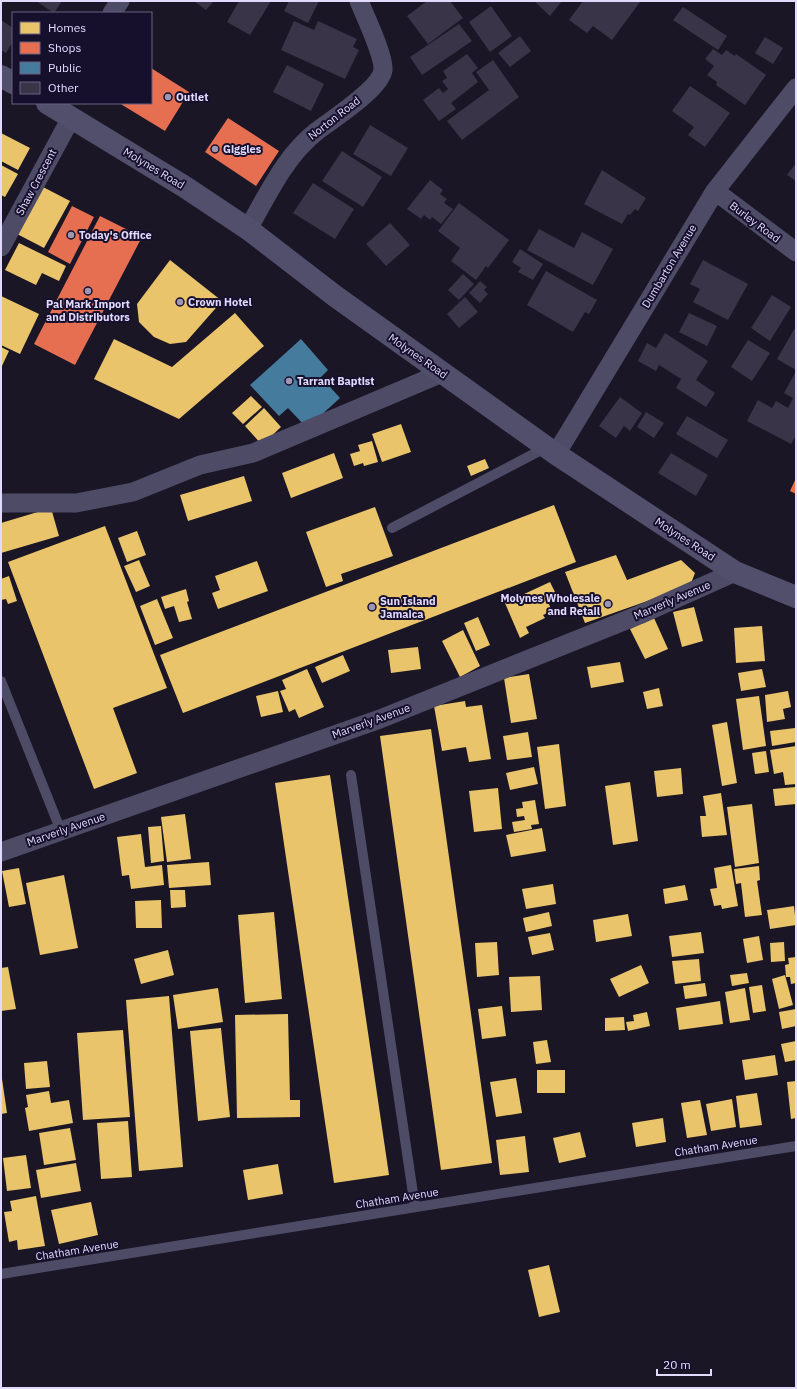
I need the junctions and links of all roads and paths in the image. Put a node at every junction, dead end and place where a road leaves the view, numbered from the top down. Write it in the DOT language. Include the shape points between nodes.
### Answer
graph roads {
  1 [pos="120,1"];
  2 [pos="359,1"];
  3 [pos="113,12"];
  4 [pos="1,76"];
  5 [pos="12,82"];
  6 [pos="796,88"];
  7 [pos="49,104"];
  8 [pos="71,118"];
  9 [pos="714,191"];
  10 [pos="248,229"];
  11 [pos="1,247"];
  12 [pos="796,252"];
  13 [pos="442,372"];
  14 [pos="551,451"];
  15 [pos="1,503"];
  16 [pos="392,528"];
  17 [pos="735,572"];
  18 [pos="796,598"];
  19 [pos="1,681"];
  20 [pos="352,775"];
  21 [pos="61,831"];
  22 [pos="1,852"];
  23 [pos="796,1146"];
  24 [pos="415,1207"];
  25 [pos="1,1274"];
  1 -- 3 [label="street"];
  2 -- 10 [label="street, Norton Road" via="383,63 381,78 371,90 305,140 282,169"];
  4 -- 5 [label="main road"];
  6 -- 9 [label="street, Dumbarton Avenue"];
  7 -- 8 [label="main road, Molynes Road"];
  8 -- 10 [label="main road, Molynes Road" via="185,187"];
  8 -- 11 [label="street, Shaw Crescent"];
  9 -- 12 [label="street, Burley Road"];
  9 -- 14 [label="street, Dumbarton Avenue"];
  10 -- 13 [label="main road, Molynes Road" via="335,296"];
  13 -- 14 [label="main road, Molynes Road"];
  13 -- 15 [label="street" via="253,453 200,465 133,492 76,503"];
  14 -- 16 [label="lane"];
  14 -- 17 [label="main road, Molynes Road"];
  17 -- 18 [label="main road, Molynes Road"];
  17 -- 21 [label="street, Marverly Avenue" via="639,615 380,719"];
  19 -- 21 [label="lane"];
  20 -- 24 [label="lane"];
  21 -- 22 [label="street, Marverly Avenue"];
  23 -- 24 [label="lane, Chatham Avenue"];
  24 -- 25 [label="lane, Chatham Avenue"];
}
